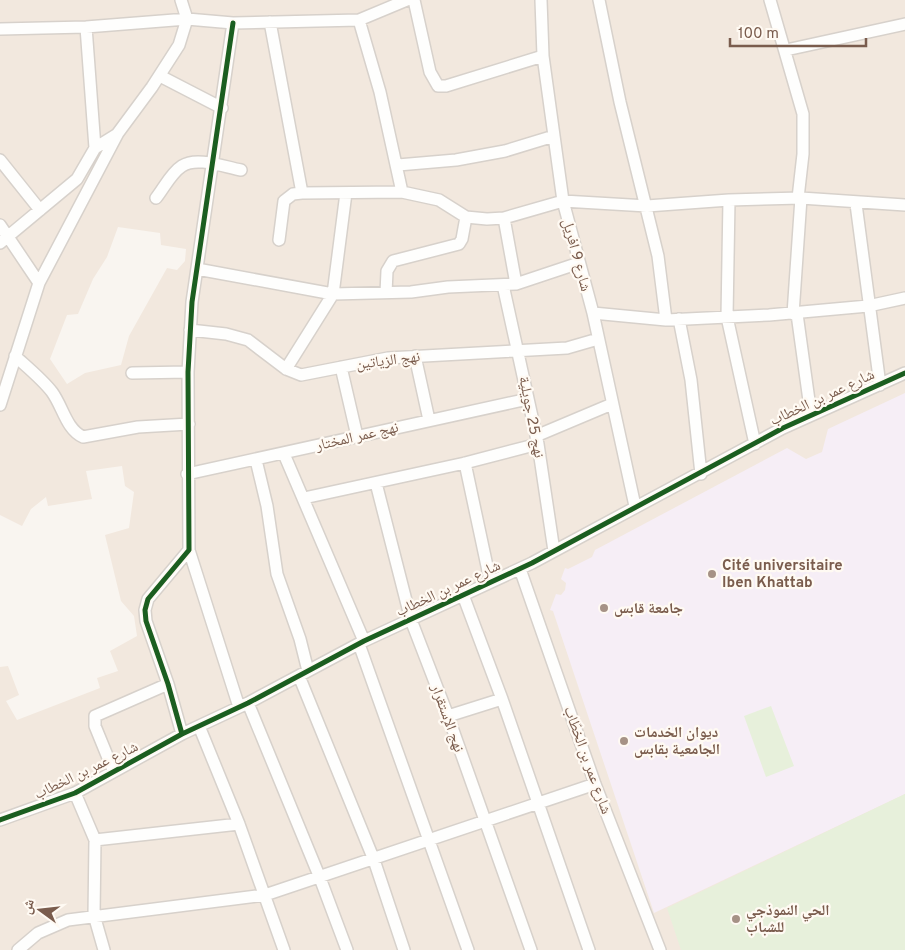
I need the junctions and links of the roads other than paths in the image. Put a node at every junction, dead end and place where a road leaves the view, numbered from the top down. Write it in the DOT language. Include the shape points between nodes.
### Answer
graph roads {
  1 [pos="181,0"];
  2 [pos="407,0"];
  3 [pos="414,0"];
  4 [pos="540,0"];
  5 [pos="599,0"];
  6 [pos="770,0"];
  7 [pos="187,19"];
  8 [pos="359,20"];
  9 [pos="270,22"];
  10 [pos="233,23"];
  11 [pos="905,24"];
  12 [pos="86,27"];
  13 [pos="0,30"];
  14 [pos="786,50"];
  15 [pos="543,56"];
  16 [pos="160,76"];
  17 [pos="222,108"];
  18 [pos="118,133"];
  19 [pos="554,136"];
  20 [pos="95,148"];
  21 [pos="0,160"];
  22 [pos="214,164"];
  23 [pos="398,164"];
  24 [pos="241,170"];
  25 [pos="402,192"];
  26 [pos="302,193"];
  27 [pos="346,193"];
  28 [pos="156,198"];
  29 [pos="799,198"];
  30 [pos="728,200"];
  31 [pos="563,201"];
  32 [pos="856,204"];
  33 [pos="905,205"];
  34 [pos="647,206"];
  35 [pos="40,210"];
  36 [pos="466,217"];
  37 [pos="504,218"];
  38 [pos="0,224"];
  39 [pos="279,240"];
  40 [pos="4,241"];
  41 [pos="579,263"];
  42 [pos="198,269"];
  43 [pos="39,282"];
  44 [pos="516,284"];
  45 [pos="503,285"];
  46 [pos="386,293"];
  47 [pos="333,294"];
  48 [pos="905,298"];
  49 [pos="868,306"];
  50 [pos="593,313"];
  51 [pos="795,314"];
  52 [pos="727,317"];
  53 [pos="679,319"];
  54 [pos="666,320"];
  55 [pos="190,330"];
  56 [pos="598,339"];
  57 [pos="518,351"];
  58 [pos="15,356"];
  59 [pos="415,356"];
  60 [pos="341,367"];
  61 [pos="286,368"];
  62 [pos="188,372"];
  63 [pos="132,373"];
  64 [pos="905,373"];
  65 [pos="880,385"];
  66 [pos="528,399"];
  67 [pos="0,402"];
  68 [pos="612,404"];
  69 [pos="811,415"];
  70 [pos="429,420"];
  71 [pos="189,424"];
  72 [pos="357,436"];
  73 [pos="537,440"];
  74 [pos="755,444"];
  75 [pos="284,454"];
  76 [pos="256,460"];
  77 [pos="465,463"];
  78 [pos="187,474"];
  79 [pos="700,474"];
  80 [pos="376,482"];
  81 [pos="304,498"];
  82 [pos="635,506"];
  83 [pos="188,550"];
  84 [pos="554,551"];
  85 [pos="520,569"];
  86 [pos="490,580"];
  87 [pos="463,595"];
  88 [pos="411,620"];
  89 [pos="362,643"];
  90 [pos="304,674"];
  91 [pos="168,684"];
  92 [pos="502,699"];
  93 [pos="243,705"];
  94 [pos="448,716"];
  95 [pos="200,726"];
  96 [pos="182,734"];
  97 [pos="113,770"];
  98 [pos="595,784"];
  99 [pos="75,792"];
  100 [pos="539,804"];
  101 [pos="0,820"];
  102 [pos="485,822"];
  103 [pos="239,824"];
  104 [pos="95,840"];
  105 [pos="430,841"];
  106 [pos="374,860"];
  107 [pos="320,878"];
  108 [pos="265,895"];
  109 [pos="94,915"];
  110 [pos="18,950"];
  111 [pos="104,950"];
  112 [pos="284,950"];
  113 [pos="346,950"];
  114 [pos="404,950"];
  115 [pos="468,950"];
  116 [pos="531,950"];
  117 [pos="589,950"];
  118 [pos="660,950"];
  1 -- 7 [label="street"];
  2 -- 8 [label="street"];
  3 -- 15 [label="street" via="430,72 438,86"];
  4 -- 15 [label="street, شارع 9 افريل"];
  5 -- 34 [label="street" via="620,102"];
  6 -- 14 [label="street"];
  7 -- 10 [label="street"];
  7 -- 12 [label="street"];
  7 -- 16 [label="street" via="179,45"];
  8 -- 9 [label="street"];
  8 -- 23 [label="street"];
  9 -- 10 [label="street"];
  9 -- 26 [label="street"];
  10 -- 17 [label="street"];
  11 -- 14 [label="street"];
  12 -- 13 [label="street"];
  12 -- 20 [label="street"];
  14 -- 29 [label="street" via="803,114"];
  15 -- 19 [label="street, شارع 9 افريل"];
  16 -- 17 [label="street"];
  16 -- 18 [label="street"];
  17 -- 22 [label="street"];
  18 -- 20 [label="street"];
  18 -- 43 [label="street"];
  19 -- 23 [label="street" via="505,151 456,160"];
  19 -- 31 [label="street, شارع 9 افريل"];
  20 -- 35 [label="street" via="77,178"];
  21 -- 35 [label="street"];
  22 -- 24 [label="street"];
  22 -- 28 [label="street" via="202,162 181,166"];
  22 -- 42 [label="street"];
  23 -- 25 [label="street"];
  25 -- 27 [label="street"];
  25 -- 36 [label="street" via="439,200"];
  26 -- 27 [label="street"];
  26 -- 39 [label="street" via="293,194 284,201"];
  27 -- 47 [label="street"];
  29 -- 30 [label="street"];
  29 -- 32 [label="street"];
  29 -- 51 [label="street"];
  30 -- 34 [label="street"];
  30 -- 52 [label="street"];
  31 -- 34 [label="street"];
  31 -- 37 [label="street"];
  31 -- 41 [label="street, شارع 9 افريل"];
  32 -- 33 [label="street"];
  32 -- 49 [label="street"];
  34 -- 54 [label="street" via="658,256"];
  35 -- 40 [label="street"];
  36 -- 37 [label="street"];
  36 -- 46 [label="street" via="459,244 393,261 387,271"];
  37 -- 44 [label="street"];
  38 -- 40 [label="street"];
  40 -- 43 [label="street"];
  41 -- 44 [label="street"];
  41 -- 50 [label="street, شارع 9 افريل"];
  42 -- 47 [label="street"];
  42 -- 55 [label="street"];
  43 -- 58 [label="street"];
  44 -- 45 [label="street"];
  45 -- 46 [label="street"];
  45 -- 57 [label="street, نهج 25 جويلية"];
  46 -- 47 [label="street"];
  47 -- 61 [label="street"];
  48 -- 49 [label="street"];
  49 -- 51 [label="street"];
  49 -- 65 [label="street"];
  50 -- 54 [label="street"];
  50 -- 56 [label="street, شارع 9 افريل"];
  51 -- 52 [label="street"];
  51 -- 69 [label="street"];
  52 -- 53 [label="street"];
  52 -- 74 [label="street"];
  53 -- 54 [label="street"];
  53 -- 79 [label="street" via="691,380"];
  55 -- 61 [label="street, نهج الزياتين" via="248,340"];
  55 -- 62 [label="street"];
  56 -- 57 [label="street, نهج الزياتين" via="567,348"];
  56 -- 68 [label="street, شارع 9 افريل"];
  57 -- 59 [label="street, نهج الزياتين"];
  57 -- 66 [label="street, نهج 25 جويلية"];
  58 -- 67 [label="street"];
  58 -- 71 [label="street" via="52,393 71,427 83,437 138,427"];
  59 -- 60 [label="street, نهج الزياتين"];
  59 -- 70 [label="street"];
  60 -- 61 [label="street, نهج الزياتين" via="301,375"];
  60 -- 72 [label="street"];
  62 -- 63 [label="street"];
  62 -- 71 [label="street"];
  64 -- 65 [label="street, شارع عمر بن الخطاب"];
  65 -- 69 [label="street, شارع عمر بن الخطاب"];
  66 -- 70 [label="street, نهج عمر المختار"];
  66 -- 73 [label="street, نهج 25 جويلية"];
  68 -- 73 [label="street"];
  68 -- 82 [label="street, شارع 9 افريل"];
  69 -- 74 [label="street, شارع عمر بن الخطاب"];
  70 -- 72 [label="street, نهج عمر المختار"];
  71 -- 78 [label="street"];
  72 -- 75 [label="street, نهج عمر المختار"];
  73 -- 77 [label="street"];
  73 -- 84 [label="street, نهج 25 جويلية"];
  74 -- 79 [label="street, شارع عمر بن الخطاب"];
  75 -- 76 [label="street, نهج عمر المختار"];
  75 -- 81 [label="street"];
  76 -- 78 [label="street, نهج عمر المختار"];
  76 -- 90 [label="street" via="277,574 300,639"];
  77 -- 80 [label="street"];
  77 -- 86 [label="street"];
  78 -- 83 [label="street"];
  79 -- 82 [label="street, شارع عمر بن الخطاب"];
  80 -- 81 [label="street"];
  80 -- 88 [label="street, نهج الإستقرار"];
  81 -- 89 [label="street"];
  82 -- 84 [label="street, شارع عمر بن الخطاب"];
  83 -- 91 [label="street" via="148,599 144,610"];
  83 -- 93 [label="street"];
  84 -- 85 [label="street, شارع عمر بن الخطاب"];
  85 -- 86 [label="street, شارع عمر بن الخطاب"];
  85 -- 98 [label="street, شارع عمر بن الخطّاب"];
  86 -- 87 [label="street, شارع عمر بن الخطاب"];
  87 -- 88 [label="street, شارع عمر بن الخطاب"];
  87 -- 92 [label="street"];
  88 -- 89 [label="street, شارع عمر بن الخطاب"];
  88 -- 94 [label="street, نهج الإستقرار"];
  89 -- 90 [label="street, شارع عمر بن الخطاب"];
  89 -- 105 [label="street"];
  90 -- 93 [label="street, شارع عمر بن الخطاب"];
  90 -- 106 [label="street"];
  91 -- 96 [label="street"];
  91 -- 97 [label="street" via="95,716 95,726"];
  92 -- 94 [label="street"];
  92 -- 100 [label="street"];
  93 -- 95 [label="street, شارع عمر بن الخطاب"];
  93 -- 107 [label="street"];
  94 -- 102 [label="street, نهج الإستقرار"];
  95 -- 96 [label="street, شارع عمر بن الخطاب"];
  95 -- 103 [label="street"];
  96 -- 97 [label="street, شارع عمر بن الخطاب"];
  97 -- 99 [label="street, شارع عمر بن الخطاب"];
  98 -- 100 [label="street"];
  98 -- 118 [label="street, شارع عمر بن الخطّاب"];
  99 -- 101 [label="street, شارع عمر بن الخطاب"];
  99 -- 104 [label="street"];
  100 -- 102 [label="street"];
  100 -- 117 [label="street"];
  102 -- 105 [label="street"];
  102 -- 116 [label="street, نهج الإستقرار"];
  103 -- 104 [label="street"];
  103 -- 108 [label="street"];
  104 -- 109 [label="street"];
  105 -- 106 [label="street"];
  105 -- 115 [label="street"];
  106 -- 107 [label="street"];
  106 -- 114 [label="street"];
  107 -- 108 [label="street"];
  107 -- 113 [label="street"];
  108 -- 109 [label="street"];
  108 -- 112 [label="street"];
  109 -- 110 [label="street" via="52,925"];
  109 -- 111 [label="street"];
}
